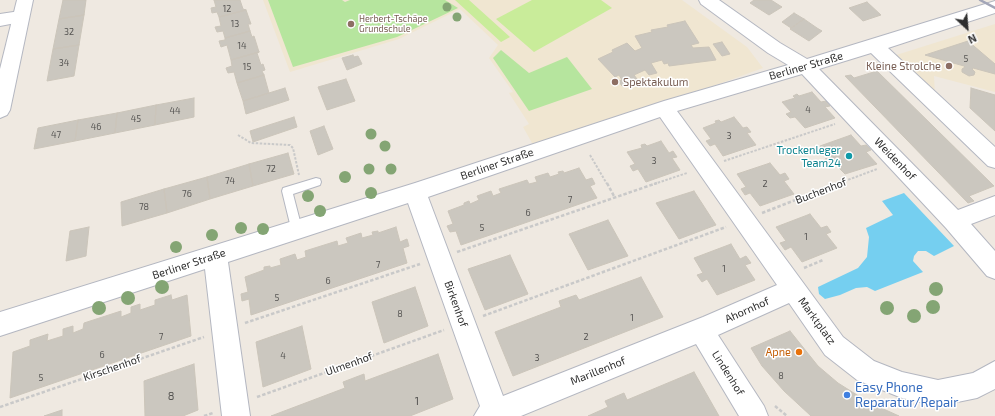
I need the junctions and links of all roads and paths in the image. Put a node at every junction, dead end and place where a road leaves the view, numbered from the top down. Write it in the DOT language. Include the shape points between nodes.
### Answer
graph roads {
  1 [pos="706,0"];
  2 [pos="995,7"];
  3 [pos="23,8"];
  4 [pos="0,20"];
  5 [pos="874,46"];
  6 [pos="805,66"];
  7 [pos="664,108"];
  8 [pos="0,110"];
  9 [pos="855,117"];
  10 [pos="238,135"];
  11 [pos="590,155"];
  12 [pos="995,160"];
  13 [pos="897,161"];
  14 [pos="706,167"];
  15 [pos="316,182"];
  16 [pos="301,187"];
  17 [pos="415,192"];
  18 [pos="615,198"];
  19 [pos="995,205"];
  20 [pos="744,220"];
  21 [pos="954,221"];
  22 [pos="296,229"];
  23 [pos="215,255"];
  24 [pos="439,258"];
  25 [pos="995,268"];
  26 [pos="794,289"];
  27 [pos="463,323"];
  28 [pos="0,324"];
  29 [pos="225,330"];
  30 [pos="701,330"];
  31 [pos="995,374"];
  32 [pos="0,407"];
  33 [pos="235,410"];
  34 [pos="494,415"];
  35 [pos="754,416"];
  1 -- 6 [label="street, Weidenhof" via="774,48"];
  2 -- 5 [label="street, Berliner Straße"];
  3 -- 4 [label="street"];
  3 -- 8 [label="street"];
  5 -- 6 [label="street, Berliner Straße"];
  5 -- 12 [label="street"];
  6 -- 7 [label="street, Berliner Straße"];
  6 -- 9 [label="street, Weidenhof"];
  7 -- 14 [label="street"];
  7 -- 17 [label="street, Berliner Straße"];
  9 -- 13 [label="street, Weidenhof"];
  9 -- 14 [label="path"];
  10 -- 16 [label="path" via="251,143 290,145 293,148"];
  11 -- 18 [label="path"];
  13 -- 20 [label="path, Buchenhof"];
  13 -- 21 [label="street, Weidenhof"];
  14 -- 18 [label="path"];
  14 -- 20 [label="street"];
  15 -- 16 [label="lane"];
  16 -- 22 [label="lane" via="287,191"];
  17 -- 22 [label="street, Berliner Straße"];
  17 -- 24 [label="street, Birkenhof"];
  18 -- 24 [label="path"];
  19 -- 21 [label="street"];
  20 -- 26 [label="street"];
  20 -- 27 [label="path"];
  21 -- 25 [label="street"];
  22 -- 23 [label="street, Berliner Straße"];
  23 -- 28 [label="street, Berliner Straße"];
  23 -- 29 [label="street"];
  24 -- 27 [label="street, Birkenhof"];
  24 -- 29 [label="path"];
  26 -- 30 [label="street, Ahornhof"];
  26 -- 31 [label="street, Marktplatz" via="834,346 866,371 902,385 938,393 977,385"];
  27 -- 33 [label="path, Ulmenhof"];
  27 -- 34 [label="street, Birkenhof"];
  29 -- 32 [label="path, Kirschenhof"];
  29 -- 33 [label="street"];
  30 -- 34 [label="street, Marillenhof"];
  30 -- 35 [label="street, Lindenhof"];
}
